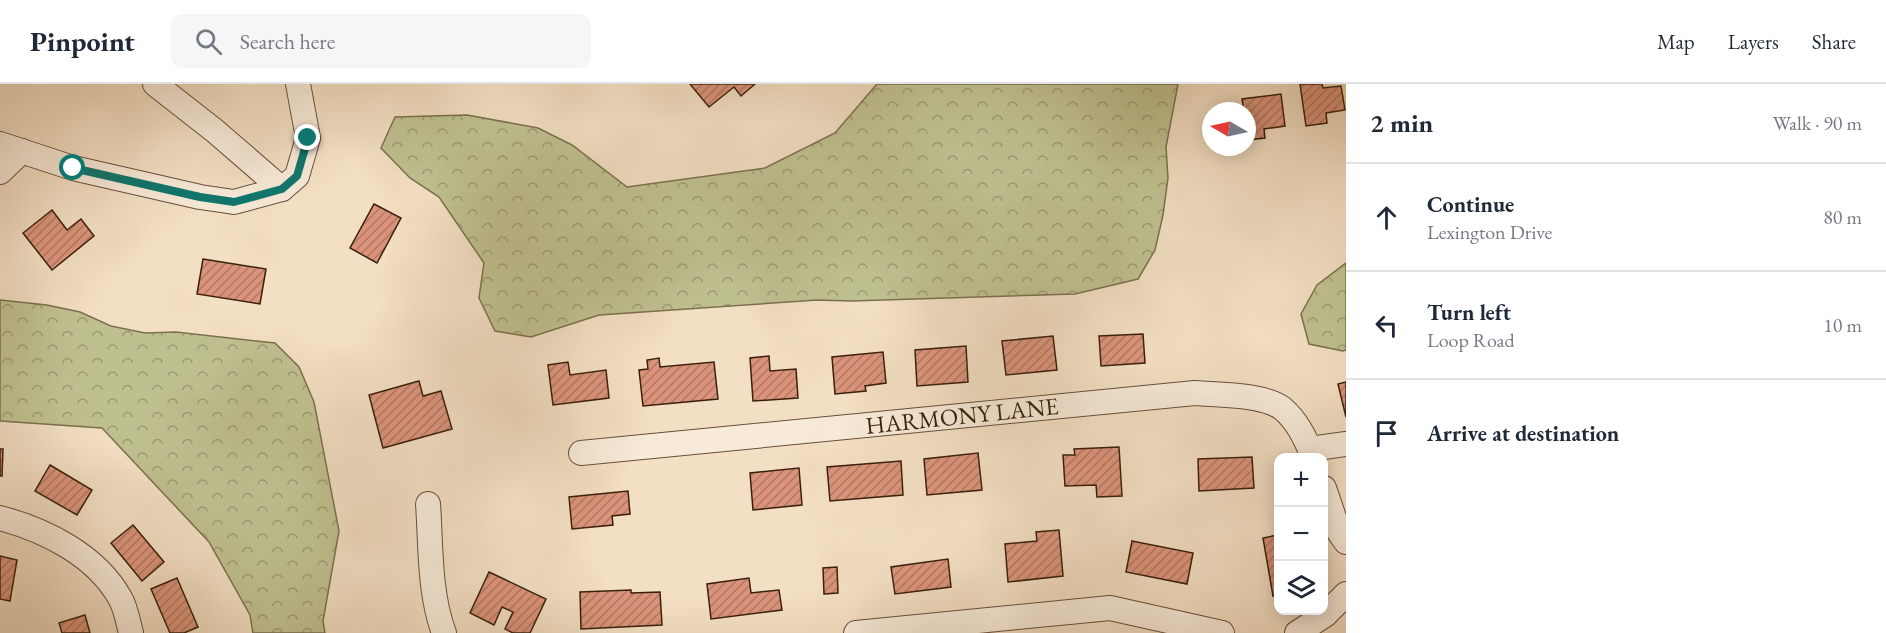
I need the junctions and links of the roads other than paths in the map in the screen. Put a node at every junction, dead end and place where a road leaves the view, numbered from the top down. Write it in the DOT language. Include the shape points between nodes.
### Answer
graph roads {
  1 [pos="155,84"];
  2 [pos="298,84"];
  3 [pos="11,147"];
  4 [pos="0,172"];
  5 [pos="282,189"];
  6 [pos="1346,444"];
  7 [pos="581,453"];
  8 [pos="1311,453"];
  9 [pos="1328,502"];
  10 [pos="428,504"];
  11 [pos="0,518"];
  12 [pos="1346,542"];
  13 [pos="1346,594"];
  14 [pos="131,633"];
  15 [pos="444,633"];
  16 [pos="856,633"];
  17 [pos="1222,633"];
  18 [pos="1297,633"];
  1 -- 5 [label="street"];
  2 -- 5 [label="street" via="308,138 297,176"];
  3 -- 4 [label="street"];
  3 -- 5 [label="street" via="73,168 200,197 234,202"];
  6 -- 8 [label="street"];
  7 -- 8 [label="street, HARMONY LANE" via="1195,393 1262,400 1282,408 1298,427"];
  9 -- 12 [label="street"];
  10 -- 15 [label="street" via="435,596"];
  11 -- 14 [label="street" via="30,526 68,546 101,573 121,599"];
  13 -- 18 [label="street" via="1325,615"];
  16 -- 17 [label="street" via="1110,608"];
}
